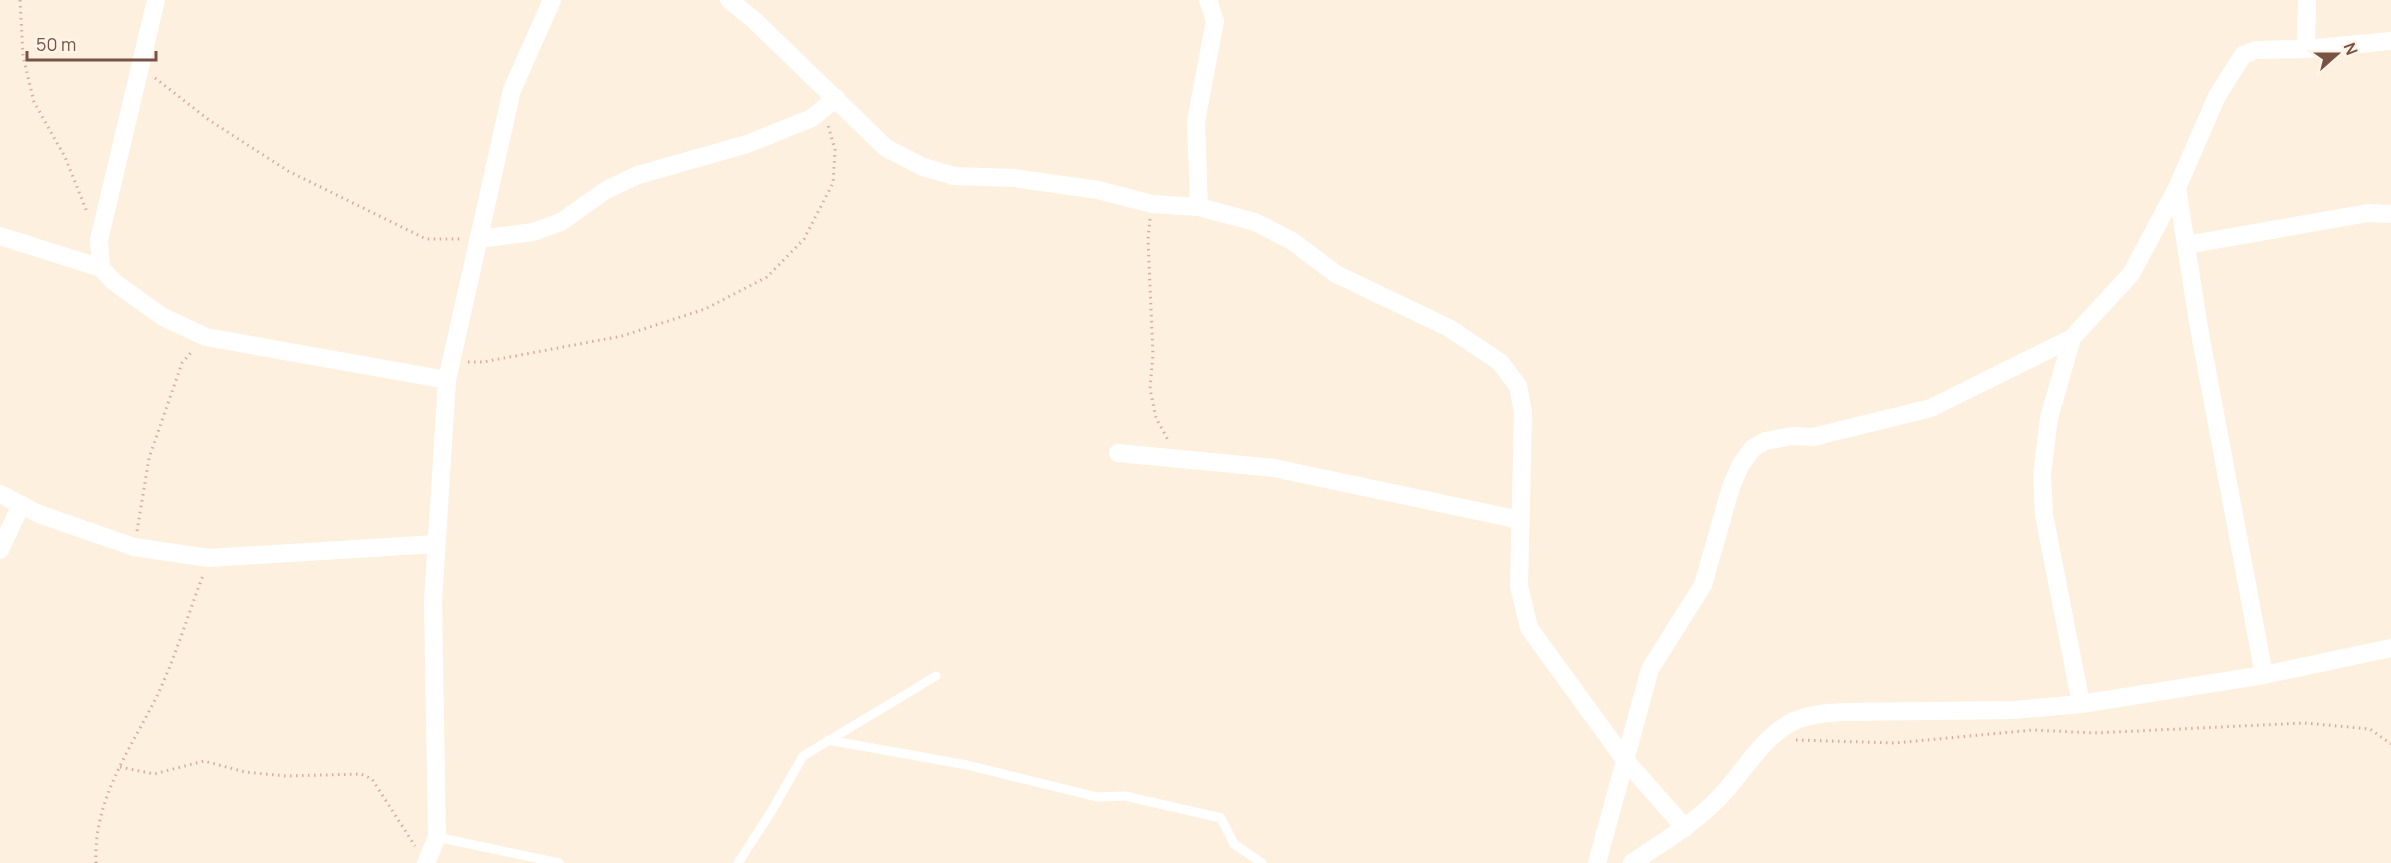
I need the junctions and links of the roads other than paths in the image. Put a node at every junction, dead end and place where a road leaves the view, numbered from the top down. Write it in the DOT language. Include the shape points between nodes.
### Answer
graph roads {
  1 [pos="156,0"];
  2 [pos="552,0"];
  3 [pos="729,0"];
  4 [pos="1208,0"];
  5 [pos="2307,0"];
  6 [pos="2391,41"];
  7 [pos="2306,49"];
  8 [pos="830,103"];
  9 [pos="2177,188"];
  10 [pos="1199,207"];
  11 [pos="2391,214"];
  12 [pos="0,237"];
  13 [pos="479,239"];
  14 [pos="2186,245"];
  15 [pos="101,268"];
  16 [pos="2072,338"];
  17 [pos="447,380"];
  18 [pos="1118,453"];
  19 [pos="0,494"];
  20 [pos="21,505"];
  21 [pos="1521,520"];
  22 [pos="436,544"];
  23 [pos="0,550"];
  24 [pos="2391,648"];
  25 [pos="2264,675"];
  26 [pos="936,676"];
  27 [pos="2081,704"];
  28 [pos="828,740"];
  29 [pos="1625,760"];
  30 [pos="1684,828"];
  31 [pos="437,837"];
  32 [pos="423,858"];
  33 [pos="441,863"];
  34 [pos="559,863"];
  35 [pos="738,863"];
  36 [pos="1262,863"];
  37 [pos="1597,863"];
  38 [pos="1632,863"];
  1 -- 15 [label="street" via="99,240"];
  2 -- 13 [label="street" via="512,90"];
  3 -- 8 [label="street"];
  4 -- 10 [label="street" via="1215,21 1196,121"];
  5 -- 7 [label="street"];
  6 -- 7 [label="street"];
  7 -- 9 [label="street" via="2256,50 2243,55 2217,96"];
  8 -- 10 [label="street" via="886,148 923,167 954,176 1014,178 1098,190 1152,204"];
  8 -- 13 [label="street" via="812,118 747,144 638,176 606,190 561,222 533,232"];
  9 -- 14 [label="street"];
  9 -- 16 [label="street" via="2131,274"];
  10 -- 21 [label="street" via="1255,222 1292,241 1336,274 1449,328 1500,362 1518,386 1523,412"];
  11 -- 14 [label="street" via="2368,213"];
  12 -- 15 [label="street"];
  13 -- 17 [label="street"];
  14 -- 25 [label="street"];
  15 -- 17 [label="street" via="163,317 206,337"];
  16 -- 27 [label="street" via="2049,418 2042,474 2044,515"];
  16 -- 29 [label="street" via="1931,408 1813,437 1765,441 1753,448 1731,487 1703,585 1650,669"];
  17 -- 22 [label="street"];
  18 -- 21 [label="street" via="1274,468"];
  19 -- 20 [label="street"];
  20 -- 22 [label="street" via="134,548 209,558"];
  20 -- 23 [label="street"];
  21 -- 29 [label="street" via="1519,586 1529,627"];
  22 -- 31 [label="street" via="433,613"];
  24 -- 25 [label="street"];
  25 -- 27 [label="street"];
  26 -- 28 [label="lane"];
  27 -- 30 [label="street" via="2014,710 1819,714 1795,721 1771,739 1717,800"];
  28 -- 35 [label="lane" via="803,756"];
  28 -- 36 [label="lane" via="968,765 1097,797 1125,796 1221,818 1234,844"];
  29 -- 30 [label="street"];
  29 -- 37 [label="street"];
  30 -- 38 [label="street"];
  31 -- 32 [label="street"];
  31 -- 33 [label="street"];
  31 -- 34 [label="lane"];
}
